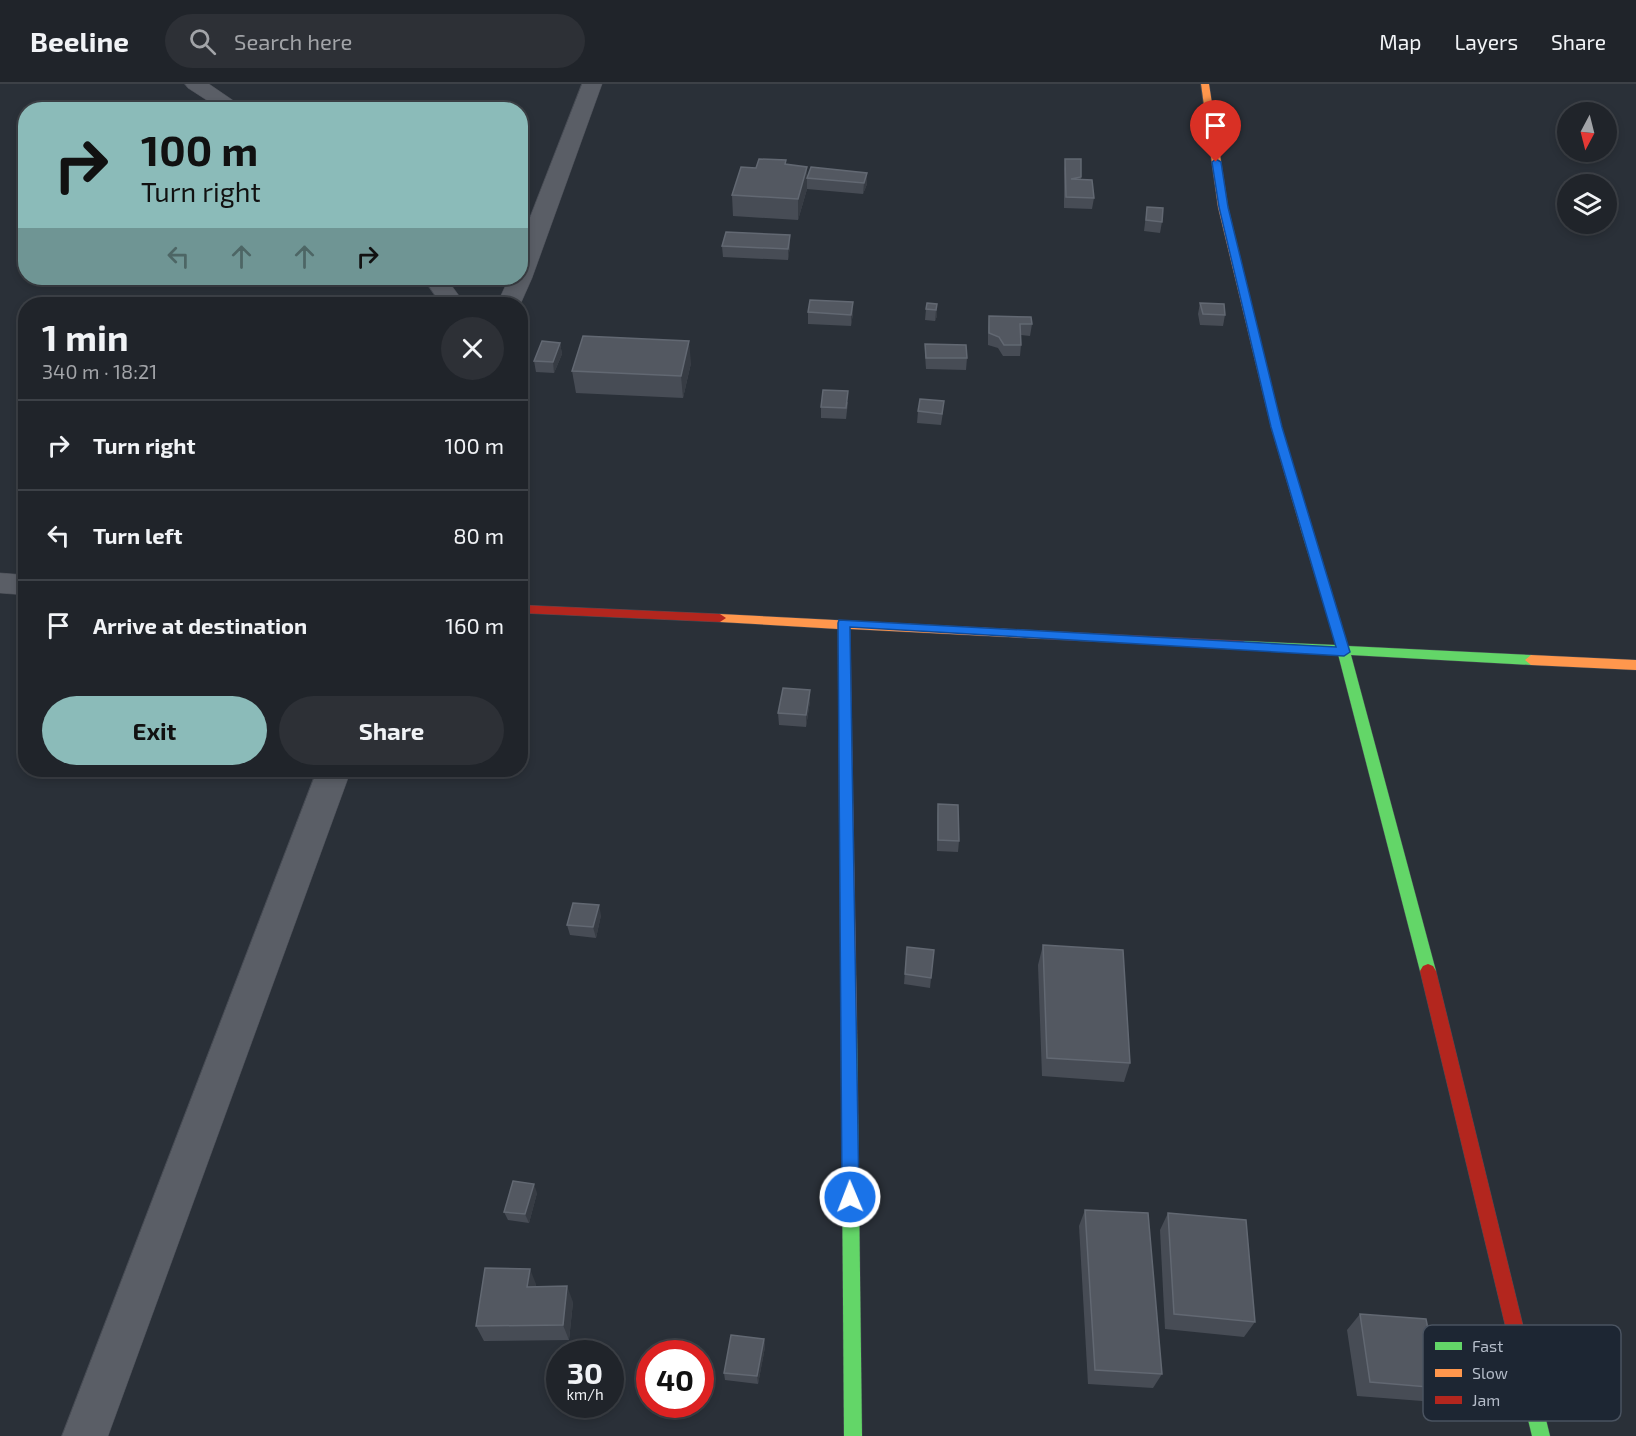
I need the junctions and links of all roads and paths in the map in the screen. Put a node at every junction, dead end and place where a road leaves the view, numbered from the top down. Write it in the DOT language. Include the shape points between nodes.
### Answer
graph roads {
  1 [pos="195,84"];
  2 [pos="592,84"];
  3 [pos="1205,84"];
  4 [pos="224,102"];
  5 [pos="528,255"];
  6 [pos="0,584"];
  7 [pos="18,585"];
  8 [pos="528,609"];
  9 [pos="844,623"];
  10 [pos="1344,652"];
  11 [pos="1636,665"];
  12 [pos="331,777"];
  13 [pos="1514,1325"];
  14 [pos="1537,1421"];
  15 [pos="85,1436"];
  16 [pos="853,1436"];
  17 [pos="1541,1436"];
  1 -- 4 [label="street"];
  2 -- 5 [label="street"];
  3 -- 10 [label="street" via="1223,207 1276,427"];
  6 -- 7 [label="street"];
  8 -- 9 [label="street"];
  9 -- 10 [label="street"];
  9 -- 16 [label="street"];
  10 -- 11 [label="street"];
  10 -- 13 [label="street" via="1431,983"];
  12 -- 15 [label="street"];
  14 -- 17 [label="street"];
}
